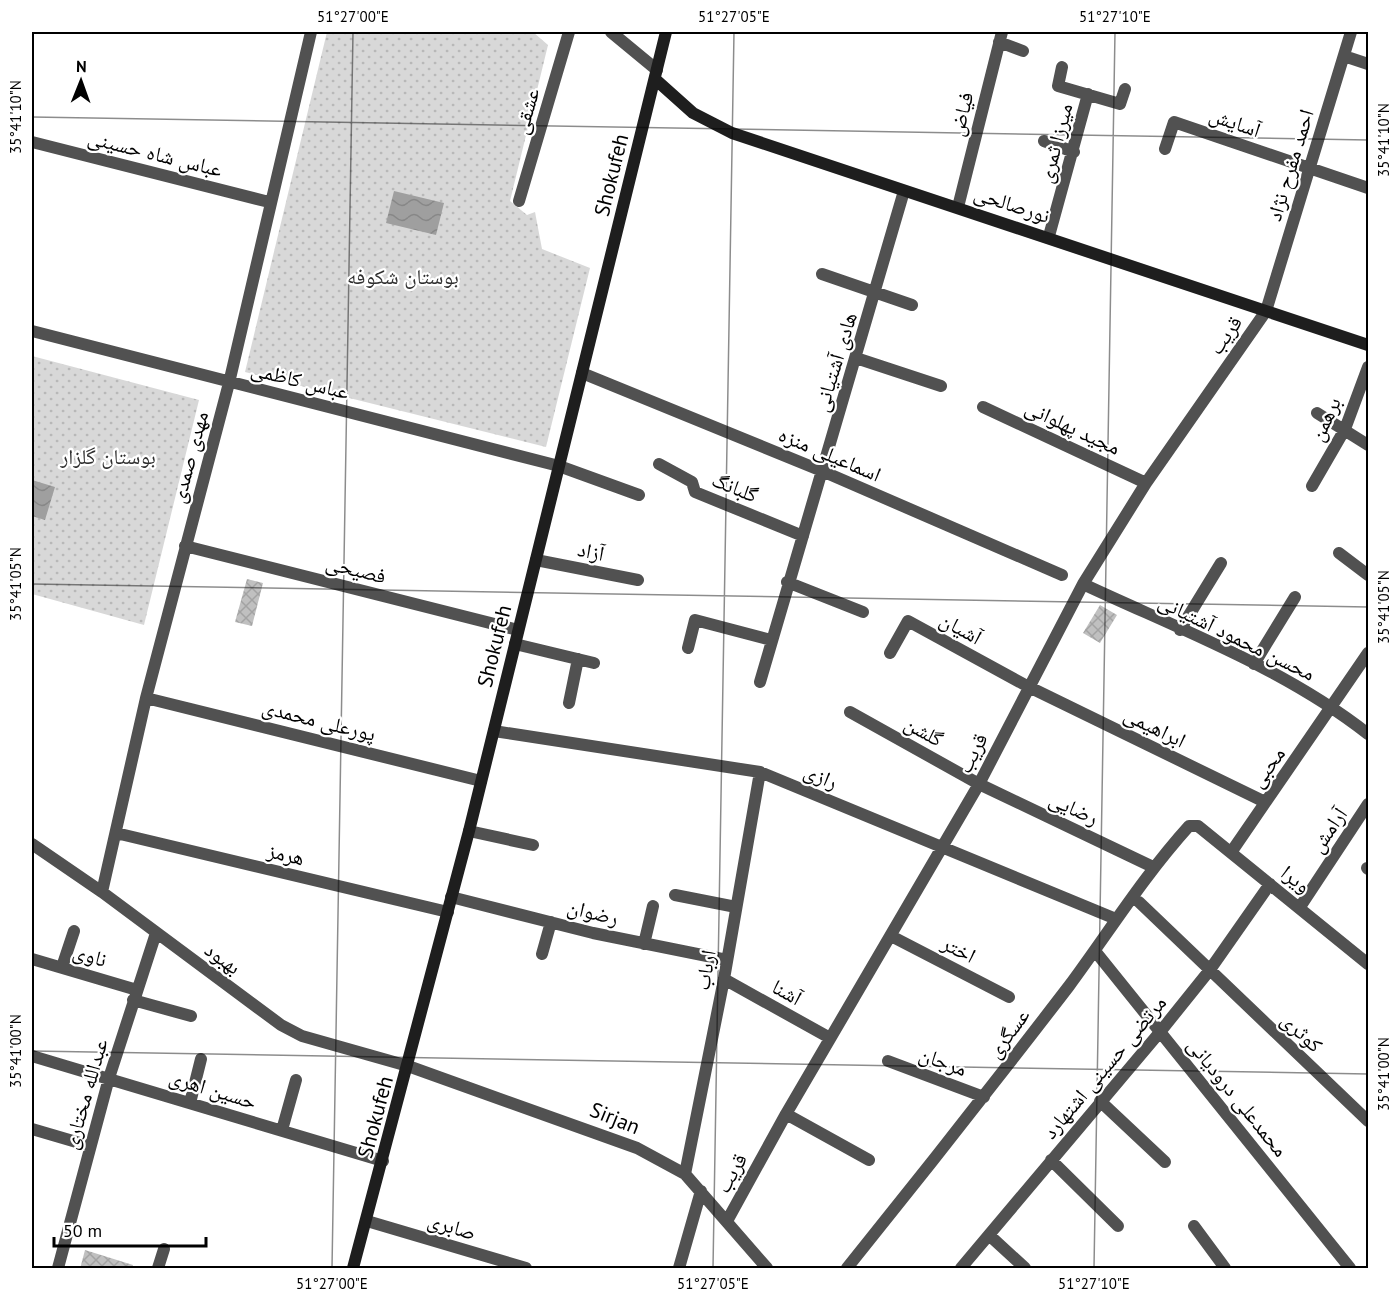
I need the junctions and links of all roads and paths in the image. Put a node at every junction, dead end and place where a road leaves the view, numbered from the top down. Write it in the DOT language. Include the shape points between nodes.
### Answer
graph roads {
  1 [pos="311,32"];
  2 [pos="569,32"];
  3 [pos="611,32"];
  4 [pos="666,32"];
  5 [pos="1352,32"];
  6 [pos="1001,37"];
  7 [pos="1023,51"];
  8 [pos="1344,56"];
  9 [pos="1368,64"];
  10 [pos="1062,67"];
  11 [pos="656,75"];
  12 [pos="1125,89"];
  13 [pos="1088,94"];
  14 [pos="1044,141"];
  15 [pos="32,142"];
  16 [pos="1165,149"];
  17 [pos="1074,152"];
  18 [pos="1309,169"];
  19 [pos="1368,188"];
  20 [pos="904,191"];
  21 [pos="519,201"];
  22 [pos="269,202"];
  23 [pos="958,207"];
  24 [pos="1049,236"];
  25 [pos="822,274"];
  26 [pos="876,292"];
  27 [pos="912,305"];
  28 [pos="1266,311"];
  29 [pos="32,331"];
  30 [pos="1368,345"];
  31 [pos="856,358"];
  32 [pos="1368,367"];
  33 [pos="582,373"];
  34 [pos="229,383"];
  35 [pos="941,386"];
  36 [pos="983,407"];
  37 [pos="1317,413"];
  38 [pos="1345,429"];
  39 [pos="1368,445"];
  40 [pos="659,464"];
  41 [pos="559,466"];
  42 [pos="822,471"];
  43 [pos="1146,483"];
  44 [pos="1312,486"];
  45 [pos="639,495"];
  46 [pos="803,536"];
  47 [pos="185,546"];
  48 [pos="1340,553"];
  49 [pos="536,560"];
  50 [pos="1221,563"];
  51 [pos="1062,575"];
  52 [pos="1368,575"];
  53 [pos="638,580"];
  54 [pos="787,582"];
  55 [pos="1083,584"];
  56 [pos="1295,597"];
  57 [pos="863,612"];
  58 [pos="518,630"];
  59 [pos="1180,630"];
  60 [pos="771,640"];
  61 [pos="515,644"];
  62 [pos="688,648"];
  63 [pos="890,653"];
  64 [pos="1368,653"];
  65 [pos="578,659"];
  66 [pos="594,663"];
  67 [pos="1254,664"];
  68 [pos="760,682"];
  69 [pos="1028,686"];
  70 [pos="146,698"];
  71 [pos="569,703"];
  72 [pos="1334,707"];
  73 [pos="850,712"];
  74 [pos="494,731"];
  75 [pos="1368,734"];
  76 [pos="760,772"];
  77 [pos="481,781"];
  78 [pos="979,784"];
  79 [pos="1265,802"];
  80 [pos="1368,804"];
  81 [pos="1198,826"];
  82 [pos="469,831"];
  83 [pos="116,833"];
  84 [pos="32,844"];
  85 [pos="533,845"];
  86 [pos="941,848"];
  87 [pos="1232,851"];
  88 [pos="1153,867"];
  89 [pos="1270,884"];
  90 [pos="102,892"];
  91 [pos="675,896"];
  92 [pos="451,897"];
  93 [pos="1139,902"];
  94 [pos="653,906"];
  95 [pos="736,907"];
  96 [pos="1300,907"];
  97 [pos="448,912"];
  98 [pos="1116,919"];
  99 [pos="551,922"];
  100 [pos="74,931"];
  101 [pos="156,933"];
  102 [pos="891,936"];
  103 [pos="644,944"];
  104 [pos="1095,951"];
  105 [pos="542,954"];
  106 [pos="32,959"];
  107 [pos="727,960"];
  108 [pos="1368,964"];
  109 [pos="62,968"];
  110 [pos="1209,971"];
  111 [pos="724,979"];
  112 [pos="135,995"];
  113 [pos="1009,997"];
  114 [pos="191,1016"];
  115 [pos="1160,1032"];
  116 [pos="830,1038"];
  117 [pos="32,1056"];
  118 [pos="201,1059"];
  119 [pos="888,1061"];
  120 [pos="408,1066"];
  121 [pos="109,1078"];
  122 [pos="296,1080"];
  123 [pos="984,1097"];
  124 [pos="1100,1101"];
  125 [pos="190,1103"];
  126 [pos="786,1114"];
  127 [pos="1368,1120"];
  128 [pos="32,1129"];
  129 [pos="282,1130"];
  130 [pos="90,1146"];
  131 [pos="869,1160"];
  132 [pos="1051,1160"];
  133 [pos="383,1161"];
  134 [pos="1165,1162"];
  135 [pos="684,1174"];
  136 [pos="702,1191"];
  137 [pos="367,1221"];
  138 [pos="727,1221"];
  139 [pos="1118,1226"];
  140 [pos="1194,1226"];
  141 [pos="989,1234"];
  142 [pos="164,1249"];
  143 [pos="58,1269"];
  144 [pos="158,1269"];
  145 [pos="353,1269"];
  146 [pos="526,1269"];
  147 [pos="679,1269"];
  148 [pos="767,1269"];
  149 [pos="847,1269"];
  150 [pos="961,1269"];
  151 [pos="1025,1269"];
  152 [pos="1225,1269"];
  153 [pos="1350,1269"];
  1 -- 22 [label="street, مهدی صمدی"];
  2 -- 21 [label="street, عشقی"];
  3 -- 11 [label="street"];
  4 -- 11 [label="main road, Shokufeh"];
  5 -- 8 [label="street, احمد مفرح نژاد"];
  6 -- 7 [label="street"];
  6 -- 23 [label="street, فیاض"];
  8 -- 9 [label="street"];
  8 -- 18 [label="street, احمد مفرح نژاد"];
  10 -- 13 [label="street" via="1058,86"];
  11 -- 20 [label="main road, نورصالحی" via="693,113 732,133"];
  11 -- 33 [label="main road, Shokufeh"];
  12 -- 13 [label="street" via="1120,104"];
  13 -- 17 [label="street, میرزا ثمری"];
  14 -- 17 [label="street"];
  15 -- 22 [label="street, عباس شاه حسینی"];
  16 -- 18 [label="street, آسایش" via="1174,122"];
  17 -- 24 [label="street, میرزا ثمری"];
  18 -- 19 [label="street"];
  18 -- 28 [label="street, احمد مفرح نژاد"];
  20 -- 23 [label="main road, نورصالحی"];
  20 -- 26 [label="street, هادی آشتیانی"];
  22 -- 34 [label="street, مهدی صمدی"];
  23 -- 24 [label="main road, نورصالحی"];
  24 -- 28 [label="main road, نورصالحی"];
  25 -- 26 [label="street"];
  26 -- 27 [label="street"];
  26 -- 31 [label="street, هادی آشتیانی"];
  28 -- 30 [label="main road, نورصالحی"];
  28 -- 43 [label="street, قریب"];
  29 -- 34 [label="street, عباس کاظمی"];
  31 -- 35 [label="street"];
  31 -- 42 [label="street, هادی آشتیانی"];
  32 -- 38 [label="street, برهمن"];
  33 -- 41 [label="main road, Shokufeh"];
  33 -- 42 [label="street, اسماعیلی منزه"];
  34 -- 41 [label="street, عباس کاظمی"];
  34 -- 47 [label="street, مهدی صمدی"];
  36 -- 43 [label="street, مجید پهلوانی"];
  37 -- 38 [label="street"];
  38 -- 39 [label="street"];
  38 -- 44 [label="street, برهمن"];
  40 -- 46 [label="street, گلبانگ" via="692,482 695,492"];
  41 -- 45 [label="street, عباس کاظمی"];
  41 -- 49 [label="main road, Shokufeh"];
  42 -- 46 [label="street, هادی آشتیانی"];
  42 -- 51 [label="street, اسماعیلی منزه"];
  43 -- 55 [label="street, قریب"];
  46 -- 54 [label="street, هادی آشتیانی"];
  47 -- 58 [label="street, فصیحی"];
  47 -- 70 [label="street, مهدی صمدی"];
  48 -- 52 [label="street"];
  49 -- 53 [label="street, آزاد"];
  49 -- 58 [label="main road, Shokufeh"];
  50 -- 59 [label="street"];
  54 -- 57 [label="street"];
  54 -- 60 [label="street, هادی آشتیانی"];
  55 -- 59 [label="street, محسن محمود آشتیانی"];
  55 -- 69 [label="street, قریب"];
  56 -- 67 [label="street"];
  58 -- 61 [label="main road, Shokufeh"];
  59 -- 67 [label="street, محسن محمود آشتیانی"];
  60 -- 62 [label="street" via="695,620"];
  60 -- 68 [label="street, هادی آشتیانی"];
  61 -- 65 [label="street"];
  61 -- 74 [label="main road, Shokufeh"];
  63 -- 69 [label="street, آشیان" via="908,621"];
  64 -- 72 [label="street, محبی"];
  65 -- 66 [label="street"];
  65 -- 71 [label="street"];
  67 -- 72 [label="street, محسن محمود آشتیانی"];
  69 -- 78 [label="street, قریب"];
  69 -- 79 [label="street, ابراهیمی"];
  70 -- 77 [label="street, پورعلی محمدی"];
  70 -- 83 [label="street, مهدی صمدی"];
  72 -- 75 [label="street, محسن محمود آشتیانی"];
  72 -- 79 [label="street, محبی"];
  73 -- 78 [label="street, گلشن"];
  74 -- 76 [label="street, رازی"];
  74 -- 77 [label="main road, Shokufeh"];
  76 -- 86 [label="street, رازی"];
  76 -- 95 [label="street, ارباب"];
  77 -- 82 [label="main road, Shokufeh"];
  78 -- 86 [label="street, قریب"];
  78 -- 88 [label="street, رضایی"];
  79 -- 87 [label="street, محبی"];
  80 -- 96 [label="street, آرامش"];
  81 -- 87 [label="street, ویرا"];
  81 -- 88 [label="street, عسگری" via="1189,826"];
  82 -- 85 [label="street"];
  82 -- 92 [label="main road, Shokufeh"];
  83 -- 90 [label="street, مهدی صمدی"];
  83 -- 97 [label="street, هرمز"];
  84 -- 90 [label="street, بهبود"];
  86 -- 98 [label="street, رازی"];
  86 -- 102 [label="street, قریب"];
  87 -- 89 [label="street, ویرا"];
  88 -- 98 [label="street, عسگری"];
  89 -- 96 [label="street, ویرا"];
  89 -- 110 [label="street, مرتضی حسینی اشتهارد"];
  90 -- 101 [label="street, بهبود"];
  91 -- 95 [label="street"];
  92 -- 97 [label="main road, Shokufeh"];
  92 -- 99 [label="street, رضوان"];
  93 -- 110 [label="street, کوثری"];
  94 -- 103 [label="street"];
  95 -- 107 [label="street, ارباب"];
  96 -- 108 [label="street, ویرا"];
  97 -- 120 [label="main road, Shokufeh"];
  98 -- 104 [label="street, عسگری"];
  99 -- 103 [label="street, رضوان"];
  99 -- 105 [label="street"];
  100 -- 109 [label="street"];
  101 -- 112 [label="street, عبدالله مختاری"];
  101 -- 120 [label="street, بهبود" via="291,1030"];
  102 -- 113 [label="street, اختر"];
  102 -- 116 [label="street, قریب"];
  103 -- 107 [label="street, رضوان"];
  104 -- 115 [label="street, محمدعلی درودیانی"];
  104 -- 123 [label="street, عسگری"];
  106 -- 109 [label="street, ناوی"];
  107 -- 111 [label="street, ارباب"];
  109 -- 112 [label="street, ناوی"];
  110 -- 115 [label="street, مرتضی حسینی اشتهارد"];
  110 -- 127 [label="street, کوثری"];
  111 -- 116 [label="street, آشنا"];
  111 -- 135 [label="street, ارباب"];
  112 -- 114 [label="street, ناوی"];
  112 -- 121 [label="street, عبدالله مختاری"];
  115 -- 124 [label="street, مرتضی حسینی اشتهارد"];
  115 -- 153 [label="street, محمدعلی درودیانی"];
  116 -- 126 [label="street, قریب"];
  117 -- 121 [label="street, حسین اهری"];
  118 -- 125 [label="street"];
  119 -- 123 [label="street, مرجان"];
  120 -- 133 [label="main road, Shokufeh"];
  120 -- 135 [label="street, Sirjan" via="588,1128 637,1148"];
  121 -- 125 [label="street, حسین اهری"];
  121 -- 130 [label="street, عبدالله مختاری"];
  122 -- 129 [label="street"];
  123 -- 149 [label="street, عسگری"];
  124 -- 132 [label="street, مرتضی حسینی اشتهارد"];
  124 -- 134 [label="street"];
  125 -- 129 [label="street, حسین اهری"];
  126 -- 131 [label="street"];
  126 -- 138 [label="street, قریب"];
  128 -- 130 [label="street"];
  129 -- 133 [label="street, حسین اهری"];
  130 -- 143 [label="street, عبدالله مختاری"];
  132 -- 139 [label="street"];
  132 -- 141 [label="street, مرتضی حسینی اشتهارد"];
  133 -- 137 [label="main road, Shokufeh"];
  135 -- 136 [label="street, Sirjan"];
  136 -- 138 [label="street, Sirjan"];
  136 -- 147 [label="street"];
  137 -- 145 [label="main road, Shokufeh"];
  137 -- 146 [label="street, صابری"];
  138 -- 148 [label="street, Sirjan"];
  140 -- 152 [label="street"];
  141 -- 150 [label="street, مرتضی حسینی اشتهارد"];
  141 -- 151 [label="street"];
  142 -- 144 [label="street"];
}
